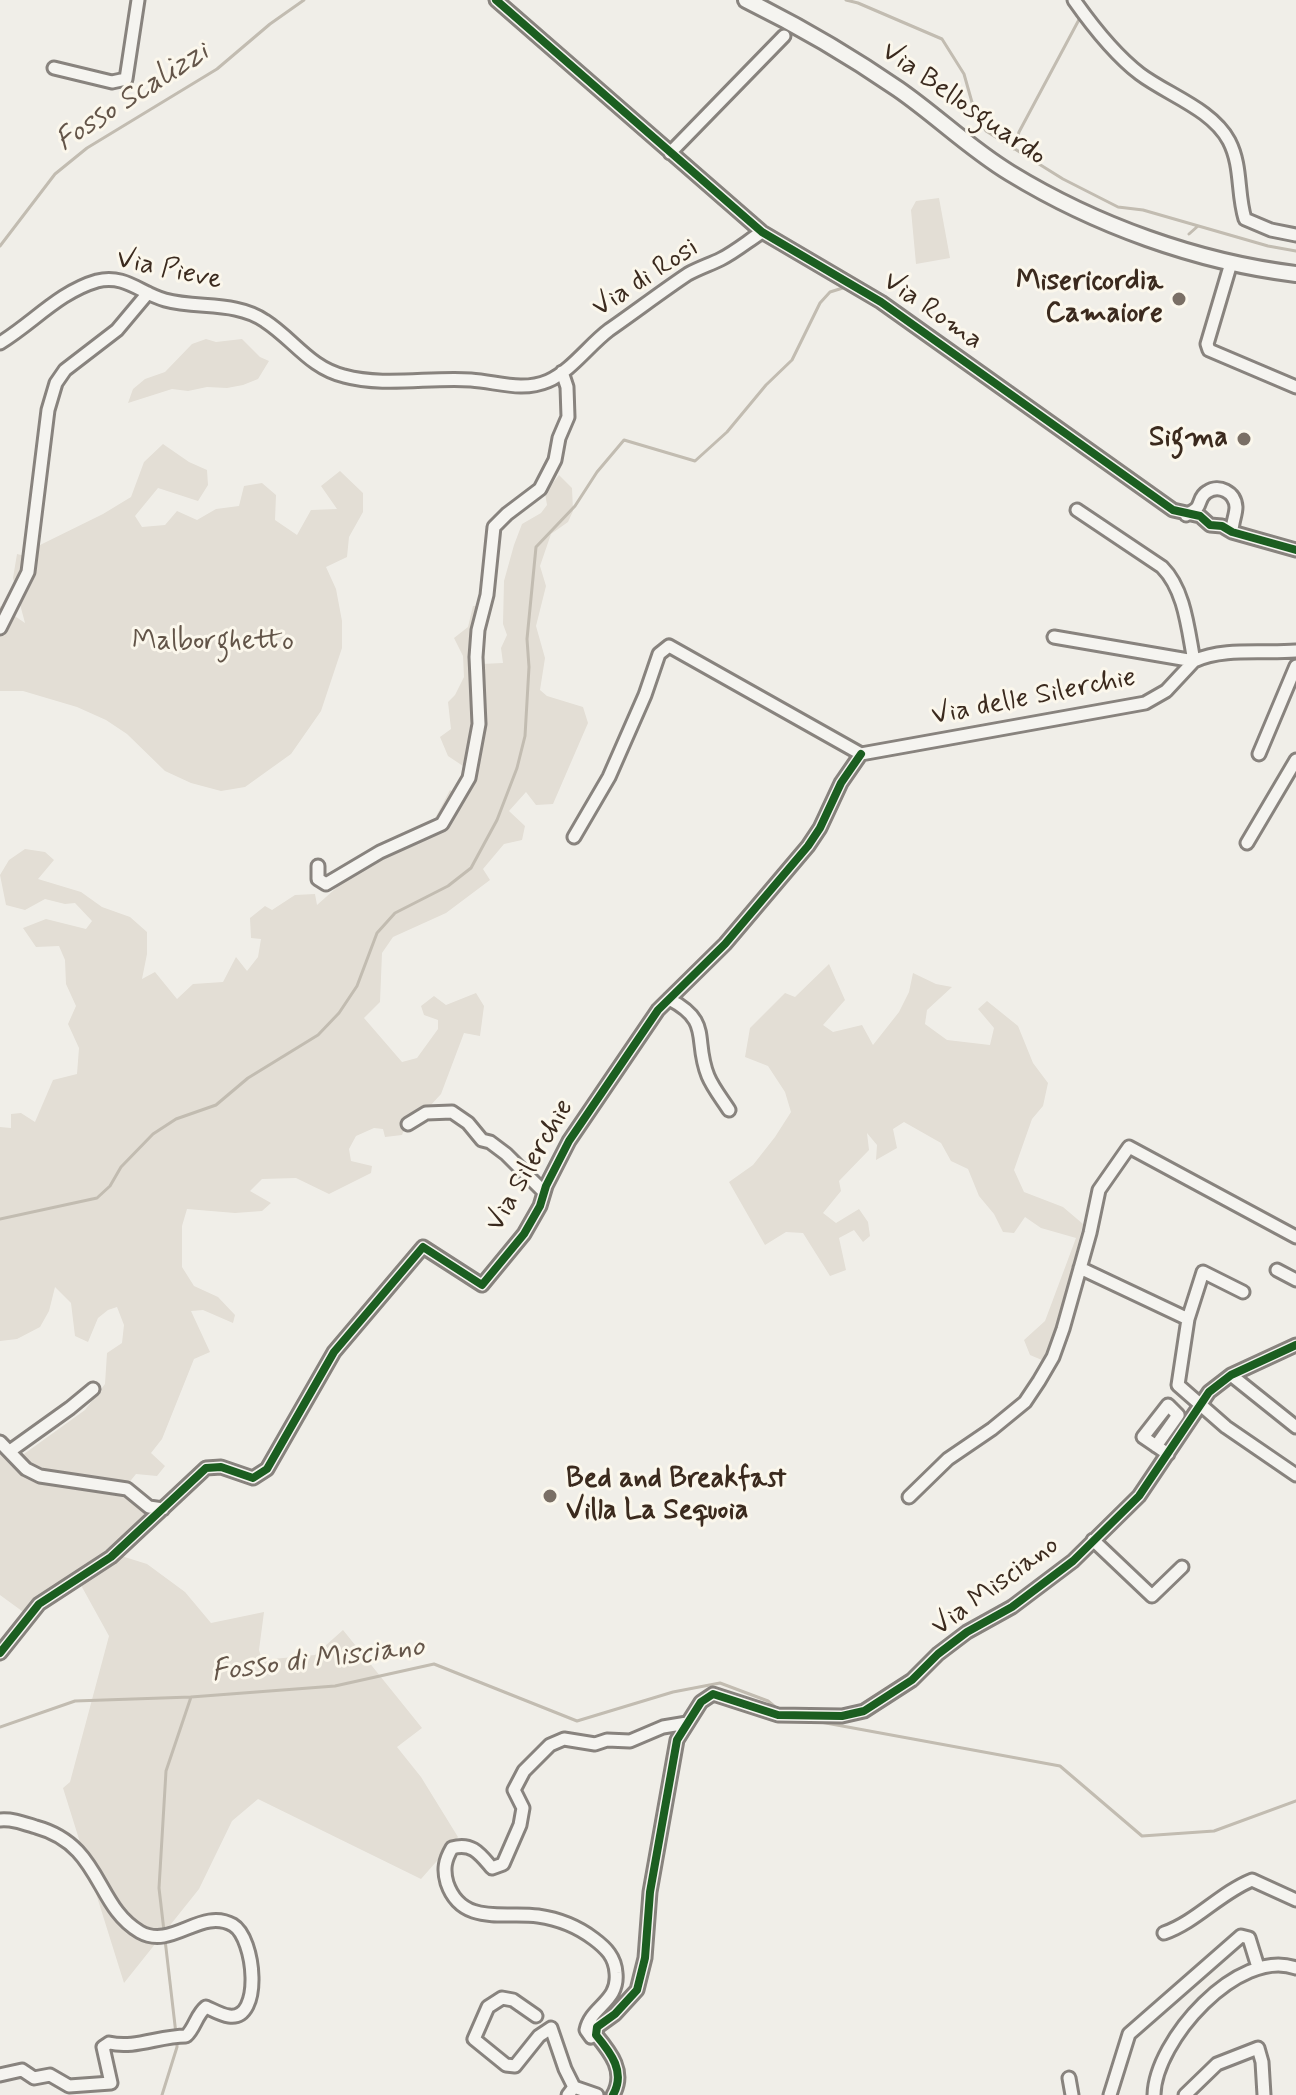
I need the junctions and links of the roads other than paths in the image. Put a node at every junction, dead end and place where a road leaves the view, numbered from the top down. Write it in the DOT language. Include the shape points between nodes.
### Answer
graph roads {
  1 [pos="138,0"];
  2 [pos="496,0"];
  3 [pos="746,0"];
  4 [pos="1080,9"];
  5 [pos="784,36"];
  6 [pos="54,68"];
  7 [pos="670,153"];
  8 [pos="762,232"];
  9 [pos="1296,235"];
  10 [pos="1231,263"];
  11 [pos="1296,274"];
  12 [pos="148,293"];
  13 [pos="0,343"];
  14 [pos="562,372"];
  15 [pos="1296,387"];
  16 [pos="1077,510"];
  17 [pos="1199,512"];
  18 [pos="1229,526"];
  19 [pos="1296,550"];
  20 [pos="0,628"];
  21 [pos="1054,637"];
  22 [pos="1296,651"];
  23 [pos="1194,661"];
  24 [pos="1296,666"];
  25 [pos="861,754"];
  26 [pos="1259,754"];
  27 [pos="1296,760"];
  28 [pos="574,837"];
  29 [pos="1247,843"];
  30 [pos="318,866"];
  31 [pos="669,999"];
  32 [pos="729,1110"];
  33 [pos="408,1124"];
  34 [pos="544,1192"];
  35 [pos="1296,1237"];
  36 [pos="1080,1268"];
  37 [pos="1277,1270"];
  38 [pos="1296,1280"];
  39 [pos="1243,1292"];
  40 [pos="1188,1319"];
  41 [pos="1296,1345"];
  42 [pos="1231,1375"];
  43 [pos="93,1389"];
  44 [pos="1198,1406"];
  45 [pos="1296,1427"];
  46 [pos="0,1442"];
  47 [pos="1156,1446"];
  48 [pos="10,1451"];
  49 [pos="1168,1454"];
  50 [pos="1296,1475"];
  51 [pos="909,1497"];
  52 [pos="163,1509"];
  53 [pos="1093,1540"];
  54 [pos="1182,1567"];
  55 [pos="0,1653"];
  56 [pos="687,1723"];
  57 [pos="0,1820"];
  58 [pos="1296,1900"];
  59 [pos="1164,1933"];
  60 [pos="1258,1967"];
  61 [pos="1296,1968"];
  62 [pos="536,2016"];
  63 [pos="596,2035"];
  64 [pos="0,2075"];
  65 [pos="1069,2078"];
  66 [pos="571,2091"];
  67 [pos="597,2095"];
  68 [pos="613,2095"];
  69 [pos="1072,2095"];
  70 [pos="1110,2095"];
  71 [pos="1154,2095"];
  72 [pos="1185,2095"];
  73 [pos="1264,2095"];
  1 -- 6 [label="street" via="126,79 112,82"];
  2 -- 7 [label="street, Via Roma"];
  3 -- 10 [label="main road, Via Bellosguardo" via="898,89 989,159 1044,193 1129,231"];
  4 -- 9 [label="street" via="1131,67 1216,123 1240,169 1239,200 1245,219"];
  5 -- 7 [label="street"];
  7 -- 8 [label="street, Via Roma"];
  8 -- 14 [label="street, Via di Rosi" via="639,309"];
  8 -- 17 [label="street, Via Roma" via="881,302 1173,510"];
  10 -- 11 [label="main road, Via Bellosguardo"];
  10 -- 15 [label="street" via="1209,350"];
  12 -- 13 [label="street, Via Pieve" via="130,282 99,281 50,304"];
  12 -- 14 [label="street, Via Pieve" via="254,315 314,363 342,376 526,387"];
  12 -- 20 [label="street" via="117,330 56,383 28,572"];
  14 -- 30 [label="street" via="568,417 555,460 540,489 494,527 478,630 479,724 469,778 442,824 326,884 318,879"];
  16 -- 23 [label="street" via="1170,575"];
  17 -- 18 [label="street" via="1210,525"];
  17 -- 18 [label="street" via="1207,491 1226,491 1236,507"];
  18 -- 19 [label="street"];
  21 -- 23 [label="street"];
  22 -- 23 [label="street"];
  23 -- 25 [label="street, Via delle Silerchie" via="1166,691 1145,703"];
  24 -- 26 [label="street"];
  25 -- 28 [label="street" via="669,646 659,654 609,777"];
  25 -- 31 [label="street, Via Silerchie" via="808,846 725,944"];
  27 -- 29 [label="street"];
  31 -- 32 [label="street" via="692,1014 709,1077"];
  31 -- 34 [label="street, Via Silerchie" via="587,1112"];
  33 -- 34 [label="street" via="426,1113 452,1112"];
  34 -- 52 [label="street, Via Silerchie" via="524,1234 482,1285 423,1247 334,1352 267,1469 253,1478 221,1467 206,1468"];
  35 -- 36 [label="street" via="1129,1147 1099,1190"];
  36 -- 40 [label="street"];
  36 -- 51 [label="street" via="1053,1357 1025,1402 948,1459"];
  37 -- 38 [label="street"];
  39 -- 40 [label="street" via="1203,1272"];
  40 -- 44 [label="street" via="1178,1385"];
  41 -- 42 [label="street, Via Misciano"];
  42 -- 44 [label="street, Via Misciano"];
  42 -- 45 [label="street"];
  43 -- 48 [label="street"];
  44 -- 49 [label="street, Via Misciano"];
  44 -- 50 [label="street"];
  46 -- 48 [label="street"];
  47 -- 49 [label="street"];
  48 -- 52 [label="street" via="40,1476 127,1489 149,1507"];
  49 -- 53 [label="street, Via Misciano" via="1139,1496"];
  52 -- 55 [label="street, Via Silerchie" via="111,1557 39,1604"];
  53 -- 54 [label="street" via="1152,1596"];
  53 -- 56 [label="street, Via Misciano" via="1042,1585 967,1632 912,1680 864,1711 778,1715 713,1694"];
  56 -- 63 [label="street, Via Misciano" via="677,1740 637,1990 597,2027"];
  56 -- 63 [label="street" via="630,1741 595,1744 564,1739 550,1745 524,1771 514,1790 523,1808 503,1864 492,1868 476,1849 463,1845 452,1848 446,1858 450,1889 469,1910 555,1920 602,1944 614,1959 617,1978 610,2001 588,2021 586,2030 591,2037"];
  57 -- 64 [label="street" via="51,1831 70,1844 140,1932 165,1936 208,1920 233,1925 244,1936 252,1966 250,2003 242,2013 230,2017 206,2007 186,2036 103,2047 111,2083 69,2086 50,2075 34,2078 22,2070"];
  58 -- 59 [label="street" via="1252,1880"];
  60 -- 61 [label="street"];
  60 -- 70 [label="street" via="1249,1938 1241,1936 1163,2001 1129,2034"];
  60 -- 71 [label="street" via="1235,1979 1192,2016 1157,2074"];
  62 -- 66 [label="street" via="502,1998 488,2007 474,2039 506,2065 515,2066 551,2028"];
  63 -- 68 [label="street" via="618,2067"];
  65 -- 69 [label="street"];
  66 -- 67 [label="street"];
  72 -- 73 [label="street" via="1217,2064 1258,2048"];
}
